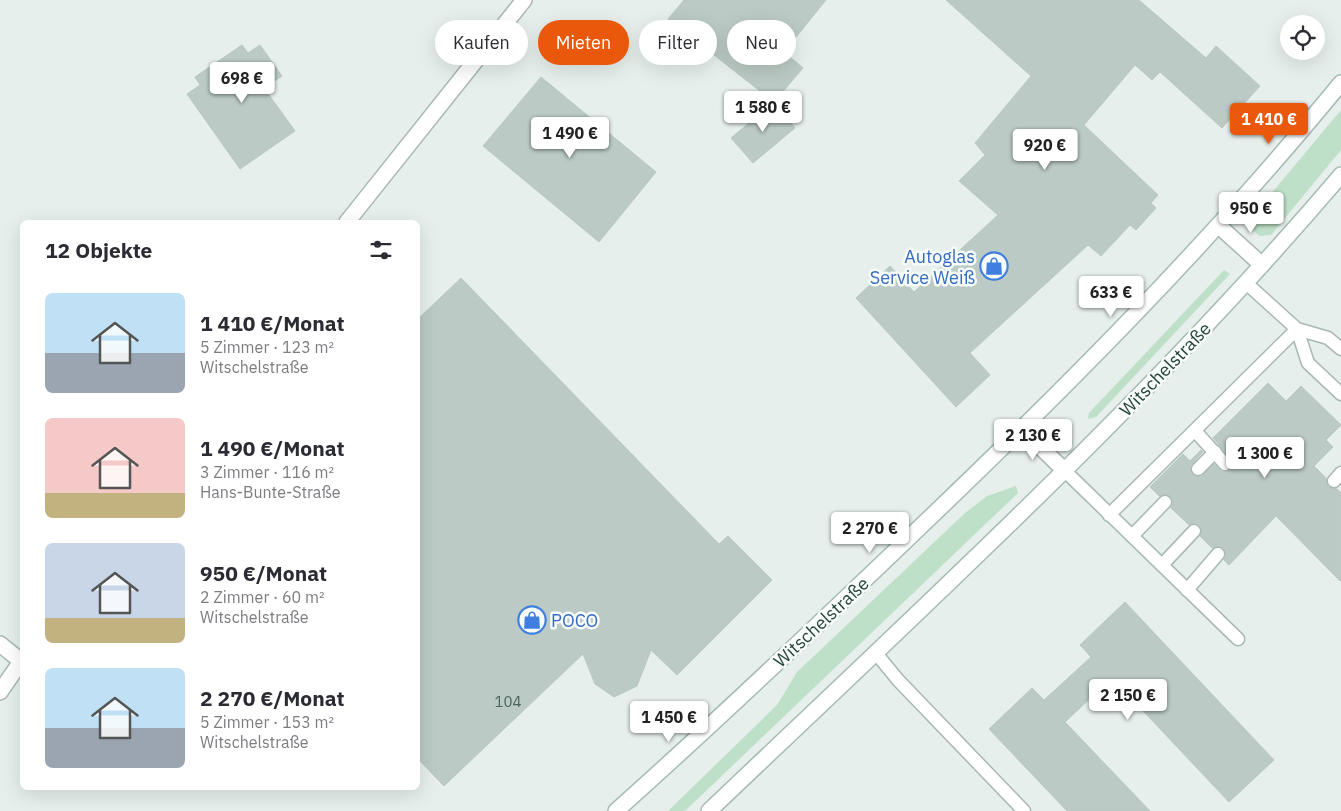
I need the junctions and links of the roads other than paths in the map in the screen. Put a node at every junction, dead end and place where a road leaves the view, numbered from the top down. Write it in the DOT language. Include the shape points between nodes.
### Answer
graph roads {
  1 [pos="524,0"];
  2 [pos="1341,83"];
  3 [pos="1341,175"];
  4 [pos="349,220"];
  5 [pos="1219,226"];
  6 [pos="1262,265"];
  7 [pos="1246,283"];
  8 [pos="1297,329"];
  9 [pos="1341,349"];
  10 [pos="1341,394"];
  11 [pos="1022,429"];
  12 [pos="1196,432"];
  13 [pos="1215,452"];
  14 [pos="1225,464"];
  15 [pos="1198,469"];
  16 [pos="1064,471"];
  17 [pos="1165,502"];
  18 [pos="1109,515"];
  19 [pos="1194,531"];
  20 [pos="1132,536"];
  21 [pos="1218,554"];
  22 [pos="1162,565"];
  23 [pos="1187,590"];
  24 [pos="1238,639"];
  25 [pos="0,644"];
  26 [pos="875,652"];
  27 [pos="20,659"];
  28 [pos="20,664"];
  29 [pos="0,692"];
  30 [pos="620,810"];
  31 [pos="709,811"];
  32 [pos="1024,811"];
  1 -- 4 [label="street"];
  2 -- 5 [label="street, Witschelstraße"];
  3 -- 6 [label="street, Witschelstraße"];
  5 -- 6 [label="street"];
  5 -- 11 [label="street, Witschelstraße"];
  6 -- 7 [label="street, Witschelstraße"];
  7 -- 8 [label="lane"];
  7 -- 16 [label="street, Witschelstraße"];
  8 -- 9 [label="lane" via="1328,338"];
  8 -- 10 [label="lane" via="1308,362"];
  8 -- 12 [label="lane"];
  11 -- 16 [label="street"];
  11 -- 30 [label="street, Witschelstraße"];
  12 -- 13 [label="lane"];
  12 -- 18 [label="lane"];
  13 -- 14 [label="lane"];
  13 -- 15 [label="lane"];
  16 -- 18 [label="lane"];
  16 -- 26 [label="street, Witschelstraße"];
  17 -- 20 [label="lane"];
  18 -- 20 [label="lane"];
  19 -- 22 [label="lane"];
  20 -- 22 [label="lane"];
  21 -- 23 [label="lane"];
  22 -- 23 [label="lane"];
  23 -- 24 [label="lane"];
  25 -- 27 [label="street"];
  26 -- 31 [label="street, Witschelstraße"];
  26 -- 32 [label="lane"];
  28 -- 29 [label="street"];
}
